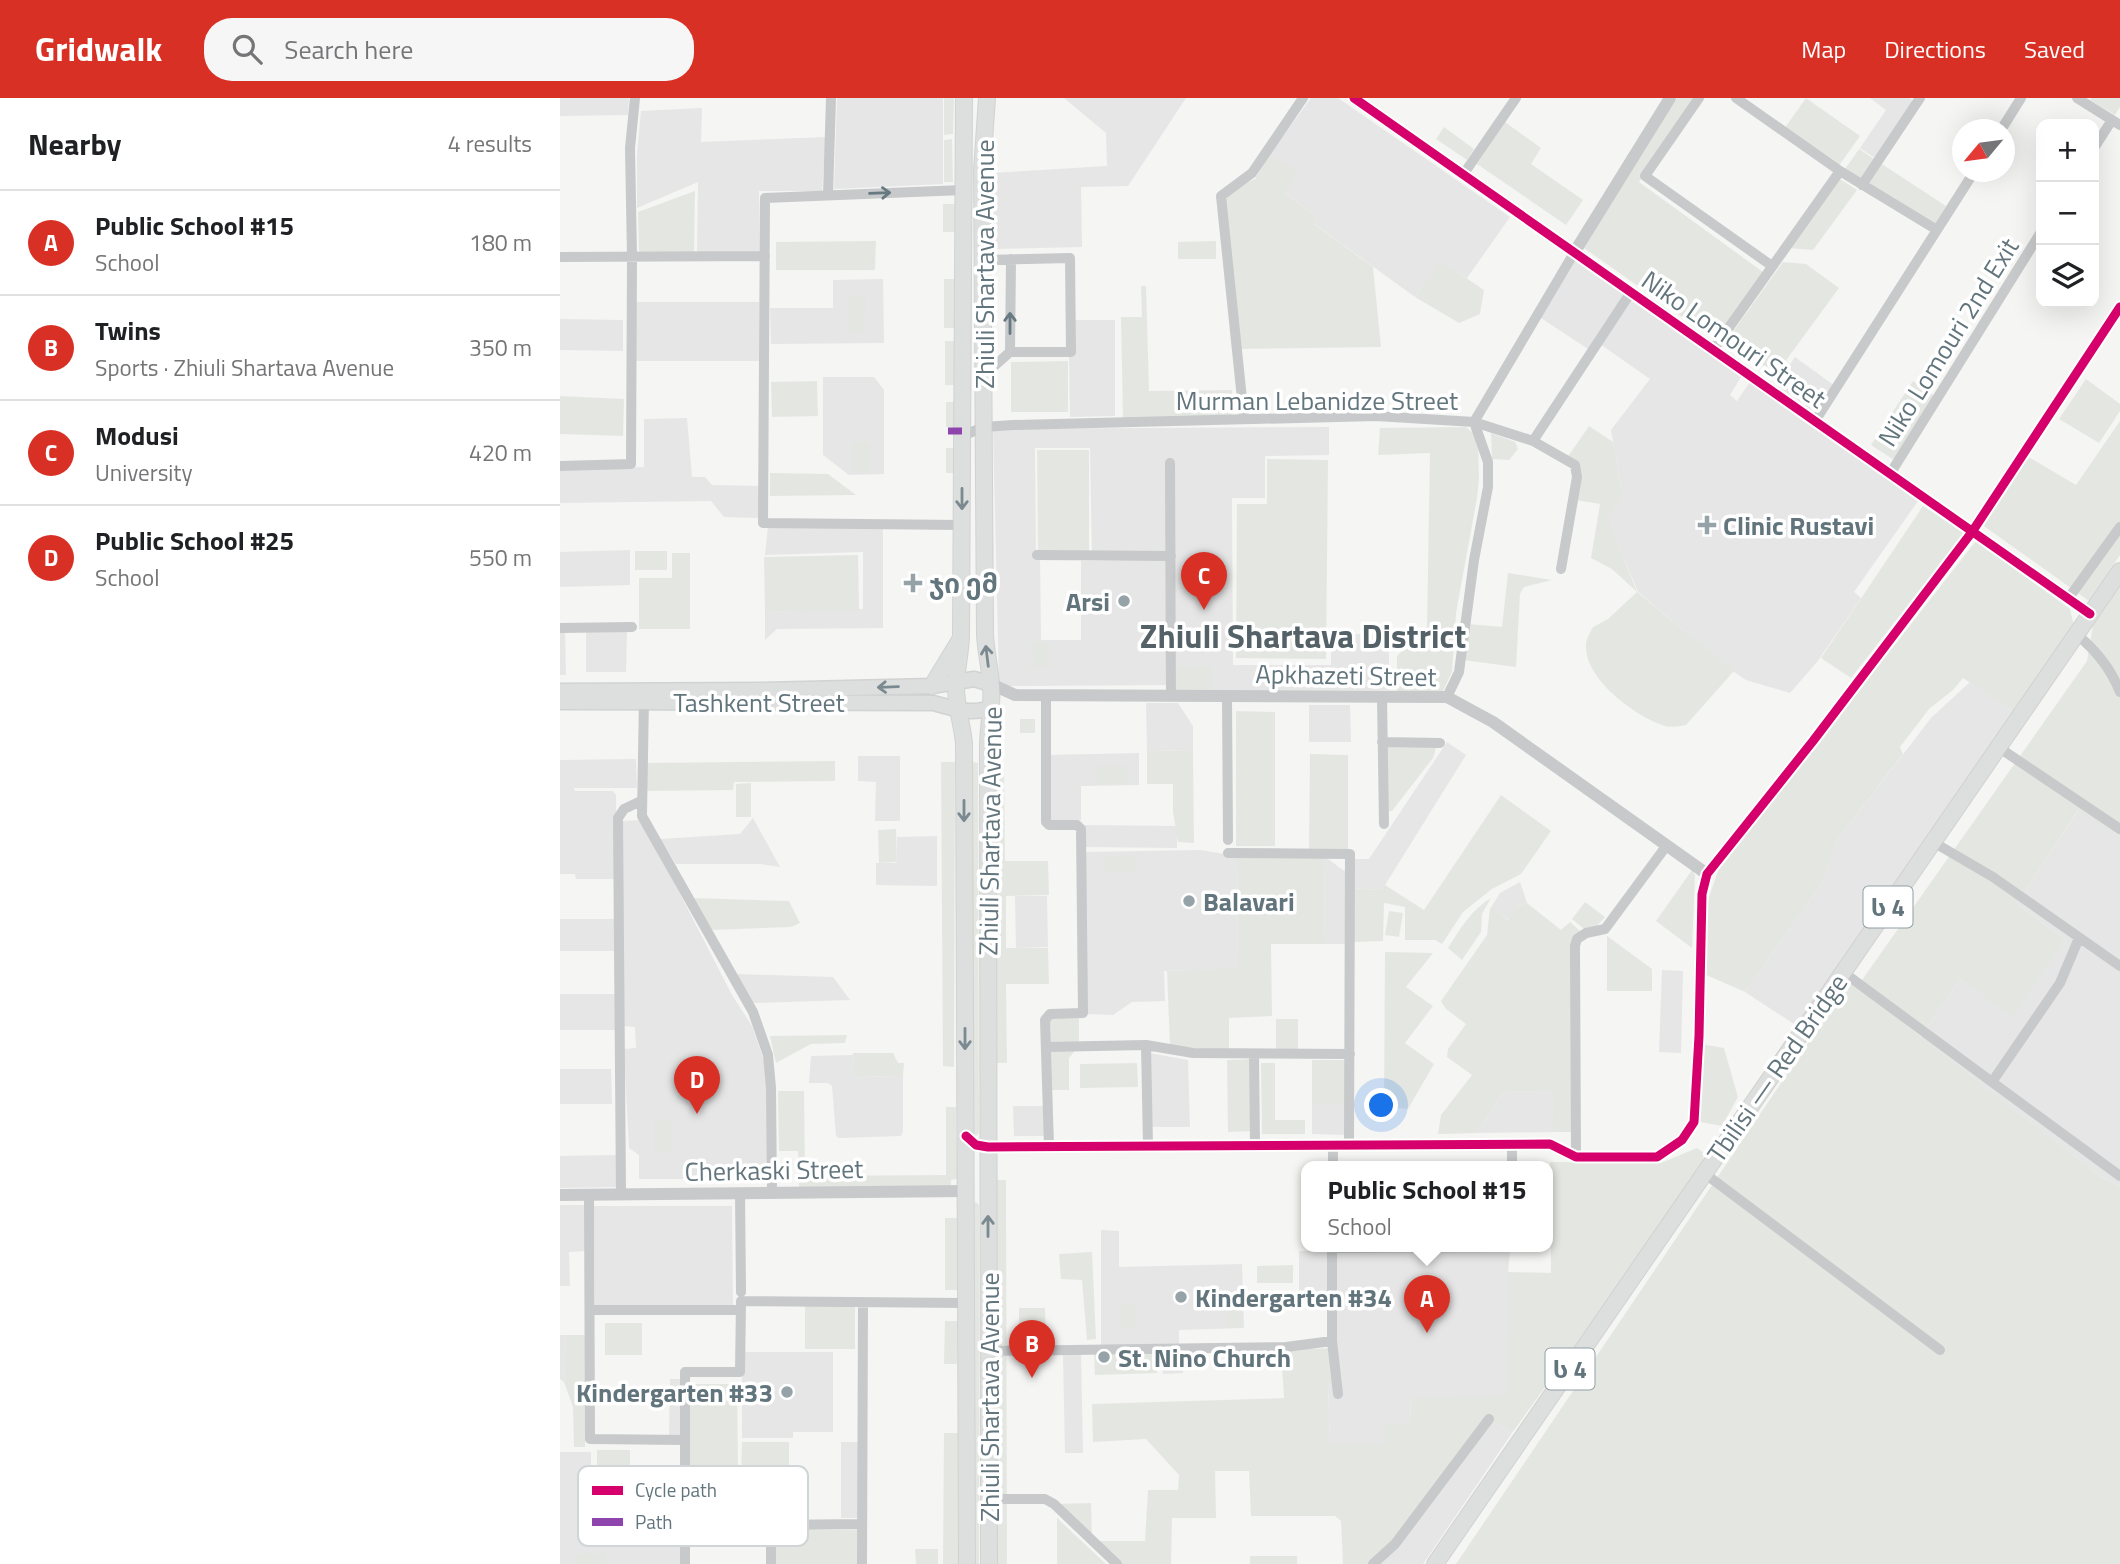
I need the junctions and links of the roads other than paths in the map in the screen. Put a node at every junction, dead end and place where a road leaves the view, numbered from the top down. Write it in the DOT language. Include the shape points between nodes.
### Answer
graph roads {
  1 [pos="635,98"];
  2 [pos="831,98"];
  3 [pos="964,98"];
  4 [pos="987,98"];
  5 [pos="1303,98"];
  6 [pos="1354,98"];
  7 [pos="1516,98"];
  8 [pos="1670,98"];
  9 [pos="1699,98"];
  10 [pos="1736,98"];
  11 [pos="1919,98"];
  12 [pos="2021,98"];
  13 [pos="2077,98"];
  14 [pos="2008,119"];
  15 [pos="2116,122"];
  16 [pos="2099,142"];
  17 [pos="1840,171"];
  18 [pos="1463,175"];
  19 [pos="1968,182"];
  20 [pos="1862,185"];
  21 [pos="963,190"];
  22 [pos="828,195"];
  23 [pos="1937,230"];
  24 [pos="2036,240"];
  25 [pos="1574,253"];
  26 [pos="765,256"];
  27 [pos="560,257"];
  28 [pos="632,257"];
  29 [pos="1011,259"];
  30 [pos="983,260"];
  31 [pos="1772,266"];
  32 [pos="1631,292"];
  33 [pos="2120,307"];
  34 [pos="1713,350"];
  35 [pos="1010,352"];
  36 [pos="984,375"];
  37 [pos="1244,418"];
  38 [pos="1815,421"];
  39 [pos="1474,422"];
  40 [pos="984,428"];
  41 [pos="962,436"];
  42 [pos="1533,441"];
  43 [pos="1170,463"];
  44 [pos="560,466"];
  45 [pos="1890,474"];
  46 [pos="962,525"];
  47 [pos="2120,527"];
  48 [pos="1972,532"];
  49 [pos="1037,555"];
  50 [pos="1171,556"];
  51 [pos="1561,569"];
  52 [pos="2120,571"];
  53 [pos="2068,599"];
  54 [pos="2090,614"];
  55 [pos="632,627"];
  56 [pos="560,628"];
  57 [pos="2077,634"];
  58 [pos="961,638"];
  59 [pos="956,683"];
  60 [pos="991,684"];
  61 [pos="932,686"];
  62 [pos="560,691"];
  63 [pos="2120,692"];
  64 [pos="1015,695"];
  65 [pos="1046,695"];
  66 [pos="644,696"];
  67 [pos="1171,696"];
  68 [pos="1227,696"];
  69 [pos="1382,697"];
  70 [pos="1447,697"];
  71 [pos="560,702"];
  72 [pos="992,707"];
  73 [pos="957,709"];
  74 [pos="1382,742"];
  75 [pos="1440,743"];
  76 [pos="1998,747"];
  77 [pos="641,801"];
  78 [pos="1384,824"];
  79 [pos="2120,829"];
  80 [pos="1228,840"];
  81 [pos="1933,842"];
  82 [pos="1667,845"];
  83 [pos="1228,853"];
  84 [pos="1707,874"];
  85 [pos="2079,938"];
  86 [pos="2120,966"];
  87 [pos="1843,972"];
  88 [pos="1146,1045"];
  89 [pos="1046,1047"];
  90 [pos="1254,1054"];
  91 [pos="1350,1054"];
  92 [pos="1992,1082"];
  93 [pos="965,1136"];
  94 [pos="1512,1144"];
  95 [pos="1255,1145"];
  96 [pos="1333,1145"];
  97 [pos="1349,1145"];
  98 [pos="1049,1146"];
  99 [pos="1148,1146"];
  100 [pos="988,1147"];
  101 [pos="1576,1157"];
  102 [pos="966,1160"];
  103 [pos="1333,1161"];
  104 [pos="1512,1161"];
  105 [pos="1704,1173"];
  106 [pos="2120,1176"];
  107 [pos="966,1191"];
  108 [pos="988,1191"];
  109 [pos="740,1193"];
  110 [pos="772,1193"];
  111 [pos="560,1195"];
  112 [pos="590,1195"];
  113 [pos="621,1195"];
  114 [pos="1332,1252"];
  115 [pos="741,1292"];
  116 [pos="863,1302"];
  117 [pos="966,1303"];
  118 [pos="590,1310"];
  119 [pos="740,1310"];
  120 [pos="1332,1341"];
  121 [pos="1940,1350"];
  122 [pos="989,1352"];
  123 [pos="1338,1394"];
  124 [pos="1489,1419"];
  125 [pos="685,1440"];
  126 [pos="685,1466"];
  127 [pos="989,1499"];
  128 [pos="862,1524"];
  129 [pos="808,1525"];
  130 [pos="685,1546"];
  131 [pos="771,1546"];
  132 [pos="685,1564"];
  133 [pos="771,1564"];
  134 [pos="862,1564"];
  135 [pos="967,1564"];
  136 [pos="989,1564"];
  137 [pos="1117,1564"];
  138 [pos="1373,1564"];
  139 [pos="1435,1564"];
  1 -- 28 [label="street" via="630,148"];
  2 -- 22 [label="street"];
  3 -- 21 [label="main road, Zhiuli Shartava Avenue"];
  4 -- 30 [label="main road, Zhiuli Shartava Avenue"];
  5 -- 37 [label="street" via="1252,173 1221,196"];
  6 -- 18 [label="street, Niko Lomouri Street"];
  7 -- 18 [label="street"];
  8 -- 25 [label="street"];
  9 -- 31 [label="street" via="1645,176"];
  10 -- 17 [label="street"];
  11 -- 20 [label="street"];
  12 -- 14 [label="street"];
  13 -- 15 [label="street"];
  15 -- 16 [label="street"];
  17 -- 20 [label="street"];
  17 -- 31 [label="street"];
  18 -- 25 [label="street, Niko Lomouri Street"];
  19 -- 23 [label="street"];
  20 -- 23 [label="street"];
  22 -- 21 [label="street, one-way"];
  21 -- 41 [label="main road, Zhiuli Shartava Avenue"];
  22 -- 26 [label="street" via="765,198"];
  23 -- 38 [label="street"];
  24 -- 45 [label="street, Niko Lomouri 2nd Exit"];
  25 -- 32 [label="street, Niko Lomouri Street"];
  25 -- 39 [label="street"];
  26 -- 28 [label="street"];
  26 -- 46 [label="street" via="763,523"];
  27 -- 28 [label="street"];
  28 -- 44 [label="street" via="631,464"];
  29 -- 30 [label="street"];
  35 -- 29 [label="street, one-way"];
  29 -- 35 [label="street" via="1070,258 1071,352"];
  30 -- 36 [label="main road, Zhiuli Shartava Avenue"];
  31 -- 34 [label="street"];
  32 -- 34 [label="street, Niko Lomouri Street"];
  32 -- 42 [label="street"];
  33 -- 48 [label="street"];
  34 -- 38 [label="street, Niko Lomouri Street"];
  35 -- 36 [label="street"];
  36 -- 40 [label="main road, Zhiuli Shartava Avenue"];
  37 -- 39 [label="street, Murman Lebanidze Street" via="1376,416"];
  37 -- 40 [label="street, Murman Lebanidze Street"];
  38 -- 45 [label="street, Niko Lomouri Street"];
  39 -- 42 [label="street"];
  39 -- 70 [label="street, Murman Lebanidze Street" via="1488,462 1488,487 1458,672"];
  40 -- 41 [label="street, Murman Lebanidze Street"];
  60 -- 40 [label="main road, Zhiuli Shartava Avenue, one-way" via="986,656"];
  41 -- 46 [label="main road, Zhiuli Shartava Avenue, one-way"];
  42 -- 51 [label="street" via="1577,469"];
  43 -- 50 [label="street"];
  45 -- 48 [label="street, Niko Lomouri Street"];
  46 -- 58 [label="main road, Zhiuli Shartava Avenue"];
  47 -- 53 [label="street"];
  48 -- 53 [label="street, Niko Lomouri Street"];
  48 -- 84 [label="street"];
  49 -- 50 [label="street"];
  50 -- 67 [label="street"];
  52 -- 54 [label="main road, Tbilisi — Red Bridge / ს 4"];
  53 -- 54 [label="street, Niko Lomouri Street"];
  54 -- 57 [label="main road, Tbilisi — Red Bridge / ს 4"];
  55 -- 56 [label="street"];
  57 -- 63 [label="street" via="2113,676"];
  57 -- 76 [label="main road, Tbilisi — Red Bridge / ს 4"];
  58 -- 59 [label="main road, Zhiuli Shartava Avenue"];
  58 -- 61 [label="main road"];
  59 -- 60 [label="main road" via="974,679"];
  59 -- 61 [label="main road, Tashkent Street"];
  59 -- 73 [label="main road, Zhiuli Shartava Avenue"];
  60 -- 64 [label="street, Apkhazeti Street"];
  60 -- 72 [label="main road, Zhiuli Shartava Avenue"];
  61 -- 66 [label="main road, Tashkent Street, one-way"];
  62 -- 66 [label="main road, Tashkent Street"];
  64 -- 65 [label="street, Apkhazeti Street"];
  64 -- 72 [label="street, Apkhazeti Street"];
  65 -- 67 [label="street, Apkhazeti Street"];
  65 -- 89 [label="street" via="1046,822 1081,829 1083,1013 1047,1016"];
  66 -- 71 [label="main road, Tashkent Street"];
  66 -- 73 [label="main road, Tashkent Street" via="933,703"];
  66 -- 77 [label="street"];
  67 -- 68 [label="street, Apkhazeti Street"];
  68 -- 69 [label="street, Apkhazeti Street"];
  68 -- 80 [label="street"];
  69 -- 70 [label="street, Apkhazeti Street"];
  69 -- 74 [label="street"];
  70 -- 82 [label="street, Apkhazeti Street" via="1493,722"];
  72 -- 73 [label="main road" via="979,713"];
  72 -- 100 [label="main road, Zhiuli Shartava Avenue" via="988,737"];
  73 -- 93 [label="main road, Zhiuli Shartava Avenue, one-way" via="964,743"];
  74 -- 75 [label="street"];
  74 -- 78 [label="street"];
  76 -- 79 [label="street"];
  76 -- 81 [label="main road, Tbilisi — Red Bridge / ს 4"];
  77 -- 110 [label="street" via="642,816 754,1012 768,1055"];
  77 -- 113 [label="street" via="624,809 618,818"];
  81 -- 85 [label="street" via="1993,877"];
  81 -- 87 [label="main road, Tbilisi — Red Bridge / ს 4"];
  82 -- 84 [label="street, Apkhazeti Street"];
  82 -- 101 [label="street" via="1605,929 1577,939"];
  83 -- 91 [label="street" via="1350,855"];
  84 -- 101 [label="street" via="1702,894 1694,1122 1682,1140 1657,1157"];
  85 -- 86 [label="street"];
  85 -- 92 [label="street" via="2060,983"];
  87 -- 92 [label="street"];
  87 -- 105 [label="main road, Tbilisi — Red Bridge / ს 4"];
  88 -- 89 [label="street"];
  88 -- 90 [label="street" via="1193,1053"];
  88 -- 99 [label="street"];
  89 -- 98 [label="street"];
  90 -- 91 [label="street"];
  90 -- 95 [label="street"];
  91 -- 97 [label="street"];
  92 -- 106 [label="street"];
  93 -- 100 [label="street"];
  93 -- 102 [label="main road, Zhiuli Shartava Avenue"];
  94 -- 97 [label="street"];
  94 -- 101 [label="street" via="1550,1144"];
  94 -- 104 [label="street"];
  95 -- 96 [label="street"];
  95 -- 99 [label="street"];
  96 -- 97 [label="street"];
  96 -- 103 [label="street"];
  98 -- 99 [label="street"];
  98 -- 100 [label="street"];
  100 -- 102 [label="street" via="976,1150"];
  100 -- 108 [label="main road, Zhiuli Shartava Avenue"];
  102 -- 107 [label="main road, Zhiuli Shartava Avenue"];
  105 -- 121 [label="street"];
  105 -- 139 [label="main road, Tbilisi — Red Bridge / ს 4"];
  107 -- 108 [label="street, Cherkaski Street"];
  107 -- 110 [label="street, Cherkaski Street"];
  107 -- 117 [label="main road, Zhiuli Shartava Avenue"];
  122 -- 108 [label="main road, Zhiuli Shartava Avenue, one-way"];
  109 -- 110 [label="street, Cherkaski Street"];
  109 -- 113 [label="street, Cherkaski Street"];
  109 -- 115 [label="street"];
  111 -- 112 [label="street, Cherkaski Street"];
  112 -- 113 [label="street, Cherkaski Street"];
  112 -- 118 [label="street"];
  114 -- 120 [label="street"];
  116 -- 117 [label="street"];
  116 -- 119 [label="street" via="741,1301"];
  116 -- 128 [label="street"];
  117 -- 135 [label="main road, Zhiuli Shartava Avenue"];
  118 -- 119 [label="street"];
  118 -- 125 [label="street" via="590,1439"];
  119 -- 125 [label="street" via="740,1372 685,1372"];
  120 -- 122 [label="street" via="1286,1347"];
  120 -- 123 [label="street"];
  122 -- 127 [label="main road, Zhiuli Shartava Avenue"];
  124 -- 138 [label="street" via="1395,1544"];
  125 -- 126 [label="street"];
  127 -- 136 [label="main road, Zhiuli Shartava Avenue"];
  127 -- 137 [label="street" via="1045,1499"];
  128 -- 129 [label="street"];
  128 -- 134 [label="street"];
  130 -- 132 [label="street"];
  131 -- 133 [label="street"];
}
